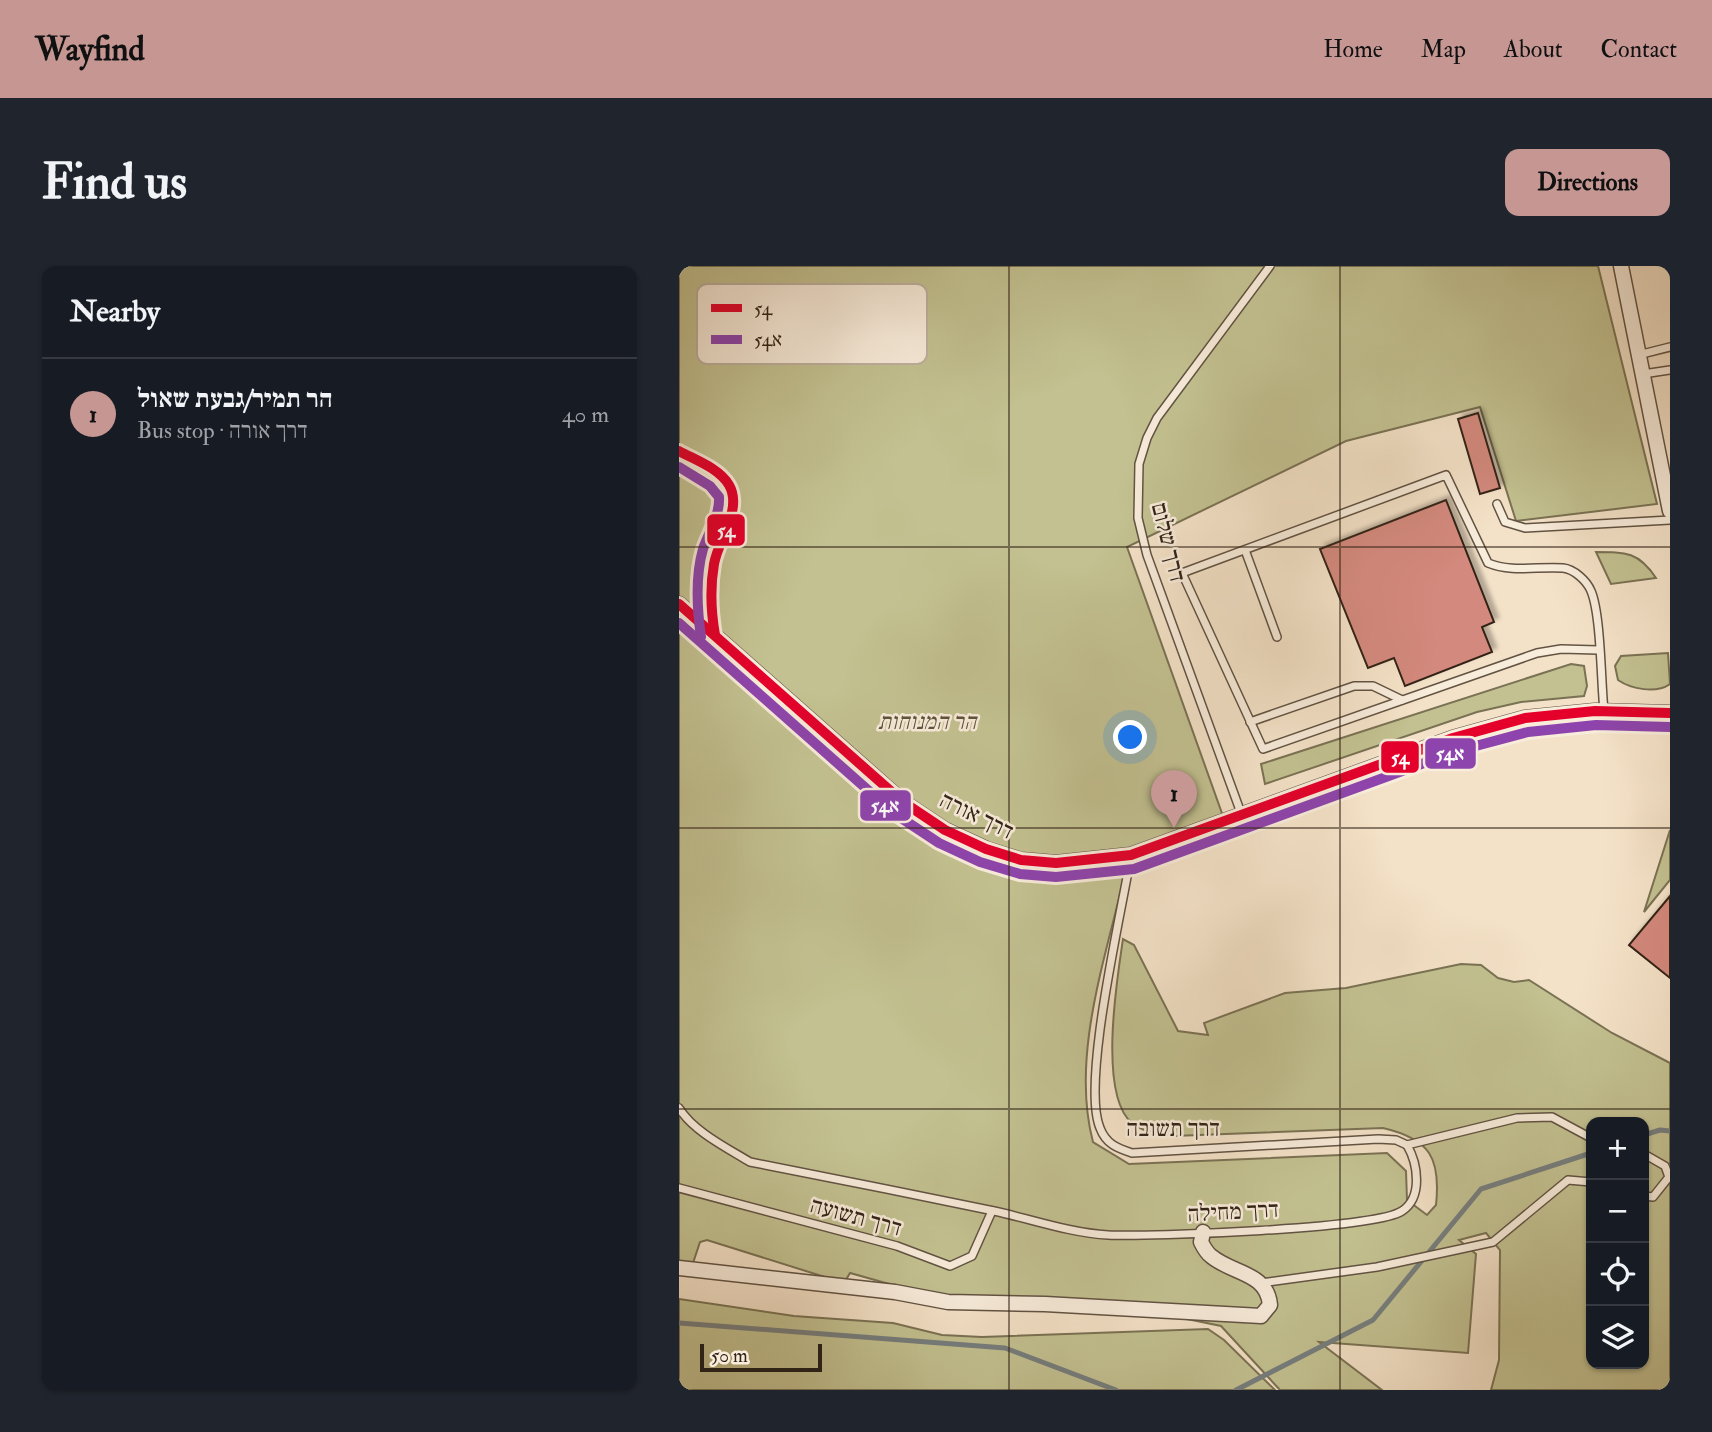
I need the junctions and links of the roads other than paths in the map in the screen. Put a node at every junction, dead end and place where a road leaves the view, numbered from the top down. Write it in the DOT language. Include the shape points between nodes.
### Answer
graph roads {
  1 [pos="1270,266"];
  2 [pos="1621,266"];
  3 [pos="1670,347"];
  4 [pos="1638,355"];
  5 [pos="1670,370"];
  6 [pos="1642,374"];
  7 [pos="679,451"];
  8 [pos="1496,503"];
  9 [pos="1670,510"];
  10 [pos="1670,520"];
  11 [pos="1245,550"];
  12 [pos="679,604"];
  13 [pos="715,635"];
  14 [pos="1277,636"];
  15 [pos="1598,650"];
  16 [pos="1402,700"];
  17 [pos="1604,711"];
  18 [pos="1670,713"];
  19 [pos="1250,722"];
  20 [pos="1241,813"];
  21 [pos="1131,855"];
  22 [pos="681,1111"];
  23 [pos="1586,1135"];
  24 [pos="1407,1145"];
  25 [pos="1649,1157"];
  26 [pos="1670,1176"];
  27 [pos="1586,1182"];
  28 [pos="679,1188"];
  29 [pos="1649,1197"];
  30 [pos="992,1211"];
  31 [pos="1203,1232"];
  32 [pos="679,1268"];
  33 [pos="1261,1283"];
  1 -- 20 [label="lane, דרך שלום" via="1157,418 1139,464 1138,518 1147,555"];
  2 -- 4 [label="street"];
  3 -- 4 [label="lane"];
  4 -- 6 [label="street"];
  5 -- 6 [label="lane"];
  6 -- 9 [label="street"];
  7 -- 13 [label="lane" via="721,477 731,491 731,510 714,561 711,606"];
  8 -- 10 [label="lane" via="1505,522 1525,528"];
  11 -- 14 [label="lane"];
  11 -- 15 [label="lane" via="1447,475 1488,563 1500,568 1566,568 1591,590"];
  11 -- 19 [label="lane" via="1182,573"];
  12 -- 13 [label="street, דרך אורה"];
  13 -- 21 [label="street, דרך אורה" via="903,802 945,830 1021,860 1056,863"];
  15 -- 16 [label="lane" via="1538,653"];
  15 -- 17 [label="lane"];
  16 -- 19 [label="lane" via="1373,686 1354,686"];
  16 -- 19 [label="lane" via="1263,749"];
  17 -- 18 [label="street, דרך אורה"];
  17 -- 20 [label="street, דרך אורה" via="1525,718 1484,728"];
  20 -- 21 [label="street, דרך אורה"];
  21 -- 24 [label="lane, דרך תשובה" via="1093,1101 1100,1129 1113,1147 1132,1153 1378,1139"];
  22 -- 30 [label="lane, דרך מחילה" via="750,1162"];
  23 -- 24 [label="lane" via="1552,1117 1517,1118"];
  24 -- 31 [label="lane, דרך מחילה" via="1414,1158 1416,1191 1400,1213 1356,1223"];
  25 -- 26 [label="lane" via="1665,1166"];
  26 -- 29 [label="lane"];
  27 -- 33 [label="lane" via="1568,1180 1493,1242 1377,1267"];
  28 -- 30 [label="lane, דרך תשועה" via="897,1246 950,1266 972,1256"];
  30 -- 31 [label="lane, דרך מחילה" via="1106,1235"];
  31 -- 33 [label="street" via="1201,1242 1210,1256"];
  32 -- 33 [label="street" via="948,1302 1261,1316 1270,1305 1269,1293"];
}
